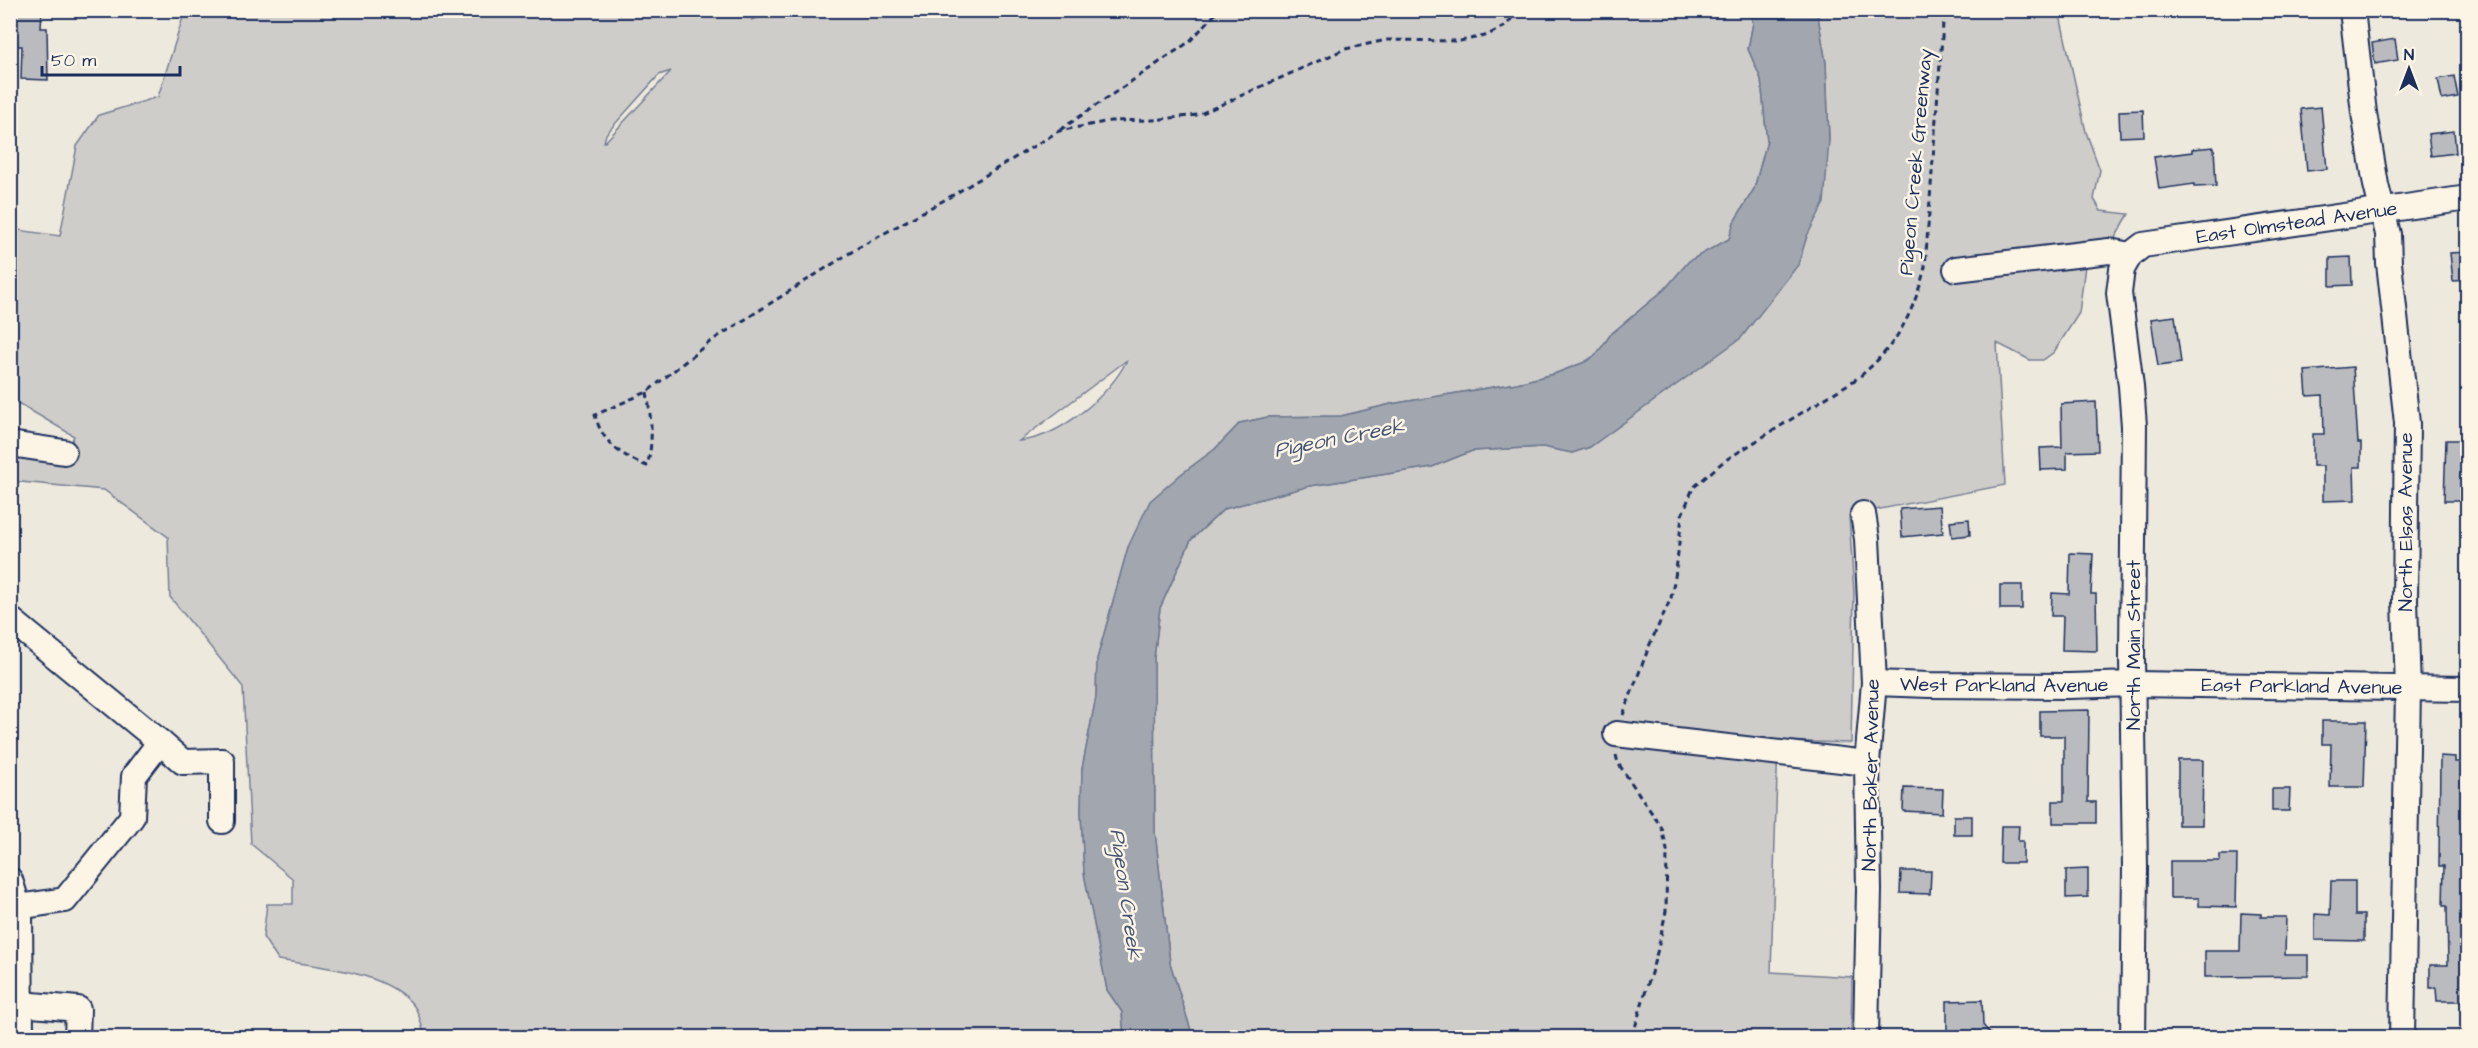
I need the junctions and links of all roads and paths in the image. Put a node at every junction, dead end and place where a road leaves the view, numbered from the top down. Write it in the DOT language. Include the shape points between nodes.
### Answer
graph roads {
  1 [pos="1219,10"];
  2 [pos="1518,10"];
  3 [pos="1944,10"];
  4 [pos="2352,10"];
  5 [pos="1059,131"];
  6 [pos="2468,198"];
  7 [pos="2382,210"];
  8 [pos="2130,255"];
  9 [pos="1956,269"];
  10 [pos="647,392"];
  11 [pos="10,444"];
  12 [pos="64,452"];
  13 [pos="1863,514"];
  14 [pos="10,619"];
  15 [pos="1874,682"];
  16 [pos="2134,684"];
  17 [pos="2408,689"];
  18 [pos="2468,689"];
  19 [pos="1616,734"];
  20 [pos="160,742"];
  21 [pos="1868,763"];
  22 [pos="222,821"];
  23 [pos="10,880"];
  24 [pos="18,908"];
  25 [pos="21,1004"];
  26 [pos="21,1038"];
  27 [pos="77,1038"];
  28 [pos="1632,1038"];
  29 [pos="1866,1038"];
  30 [pos="2133,1038"];
  31 [pos="2402,1038"];
  1 -- 5 [label="path" via="1189,42"];
  2 -- 5 [label="path" via="1506,26 1485,36 1460,41 1386,40 1345,49 1198,115 1110,121"];
  3 -- 19 [label="path, Pigeon Creek Greenway" via="1925,267 1916,302 1891,346 1875,364 1724,461 1693,488 1682,515 1671,598"];
  4 -- 7 [label="street, North Elsas Avenue" via="2364,113"];
  5 -- 10 [label="path" via="856,249 711,341"];
  6 -- 7 [label="street, East Olmstead Avenue"];
  7 -- 8 [label="street, East Olmstead Avenue" via="2164,241 2143,245"];
  7 -- 17 [label="street, North Elsas Avenue" via="2388,234 2407,423"];
  8 -- 9 [label="street" via="2109,251"];
  8 -- 16 [label="street, North Main Street" via="2122,269 2119,293 2134,426"];
  10 -- 10 [label="path" via="652,426 647,466 611,446 598,428 595,415"];
  11 -- 12 [label="street"];
  13 -- 15 [label="street, North Baker Avenue" via="1868,539"];
  14 -- 20 [label="street"];
  15 -- 16 [label="street, West Parkland Avenue"];
  15 -- 21 [label="street, North Baker Avenue"];
  16 -- 17 [label="street, East Parkland Avenue"];
  16 -- 30 [label="street, North Main Street"];
  17 -- 18 [label="street, East Parkland Avenue"];
  17 -- 31 [label="street, North Elsas Avenue"];
  19 -- 21 [label="street"];
  19 -- 28 [label="path, Pigeon Creek Greenway" via="1614,749 1618,763 1662,828 1667,850 1666,911"];
  20 -- 22 [label="street" via="183,762 222,761"];
  20 -- 24 [label="street" via="134,776 132,817 64,900"];
  21 -- 29 [label="street, North Baker Avenue"];
  23 -- 24 [label="street"];
  24 -- 25 [label="street"];
  25 -- 26 [label="street"];
  25 -- 27 [label="street" via="78,1009"];
}
